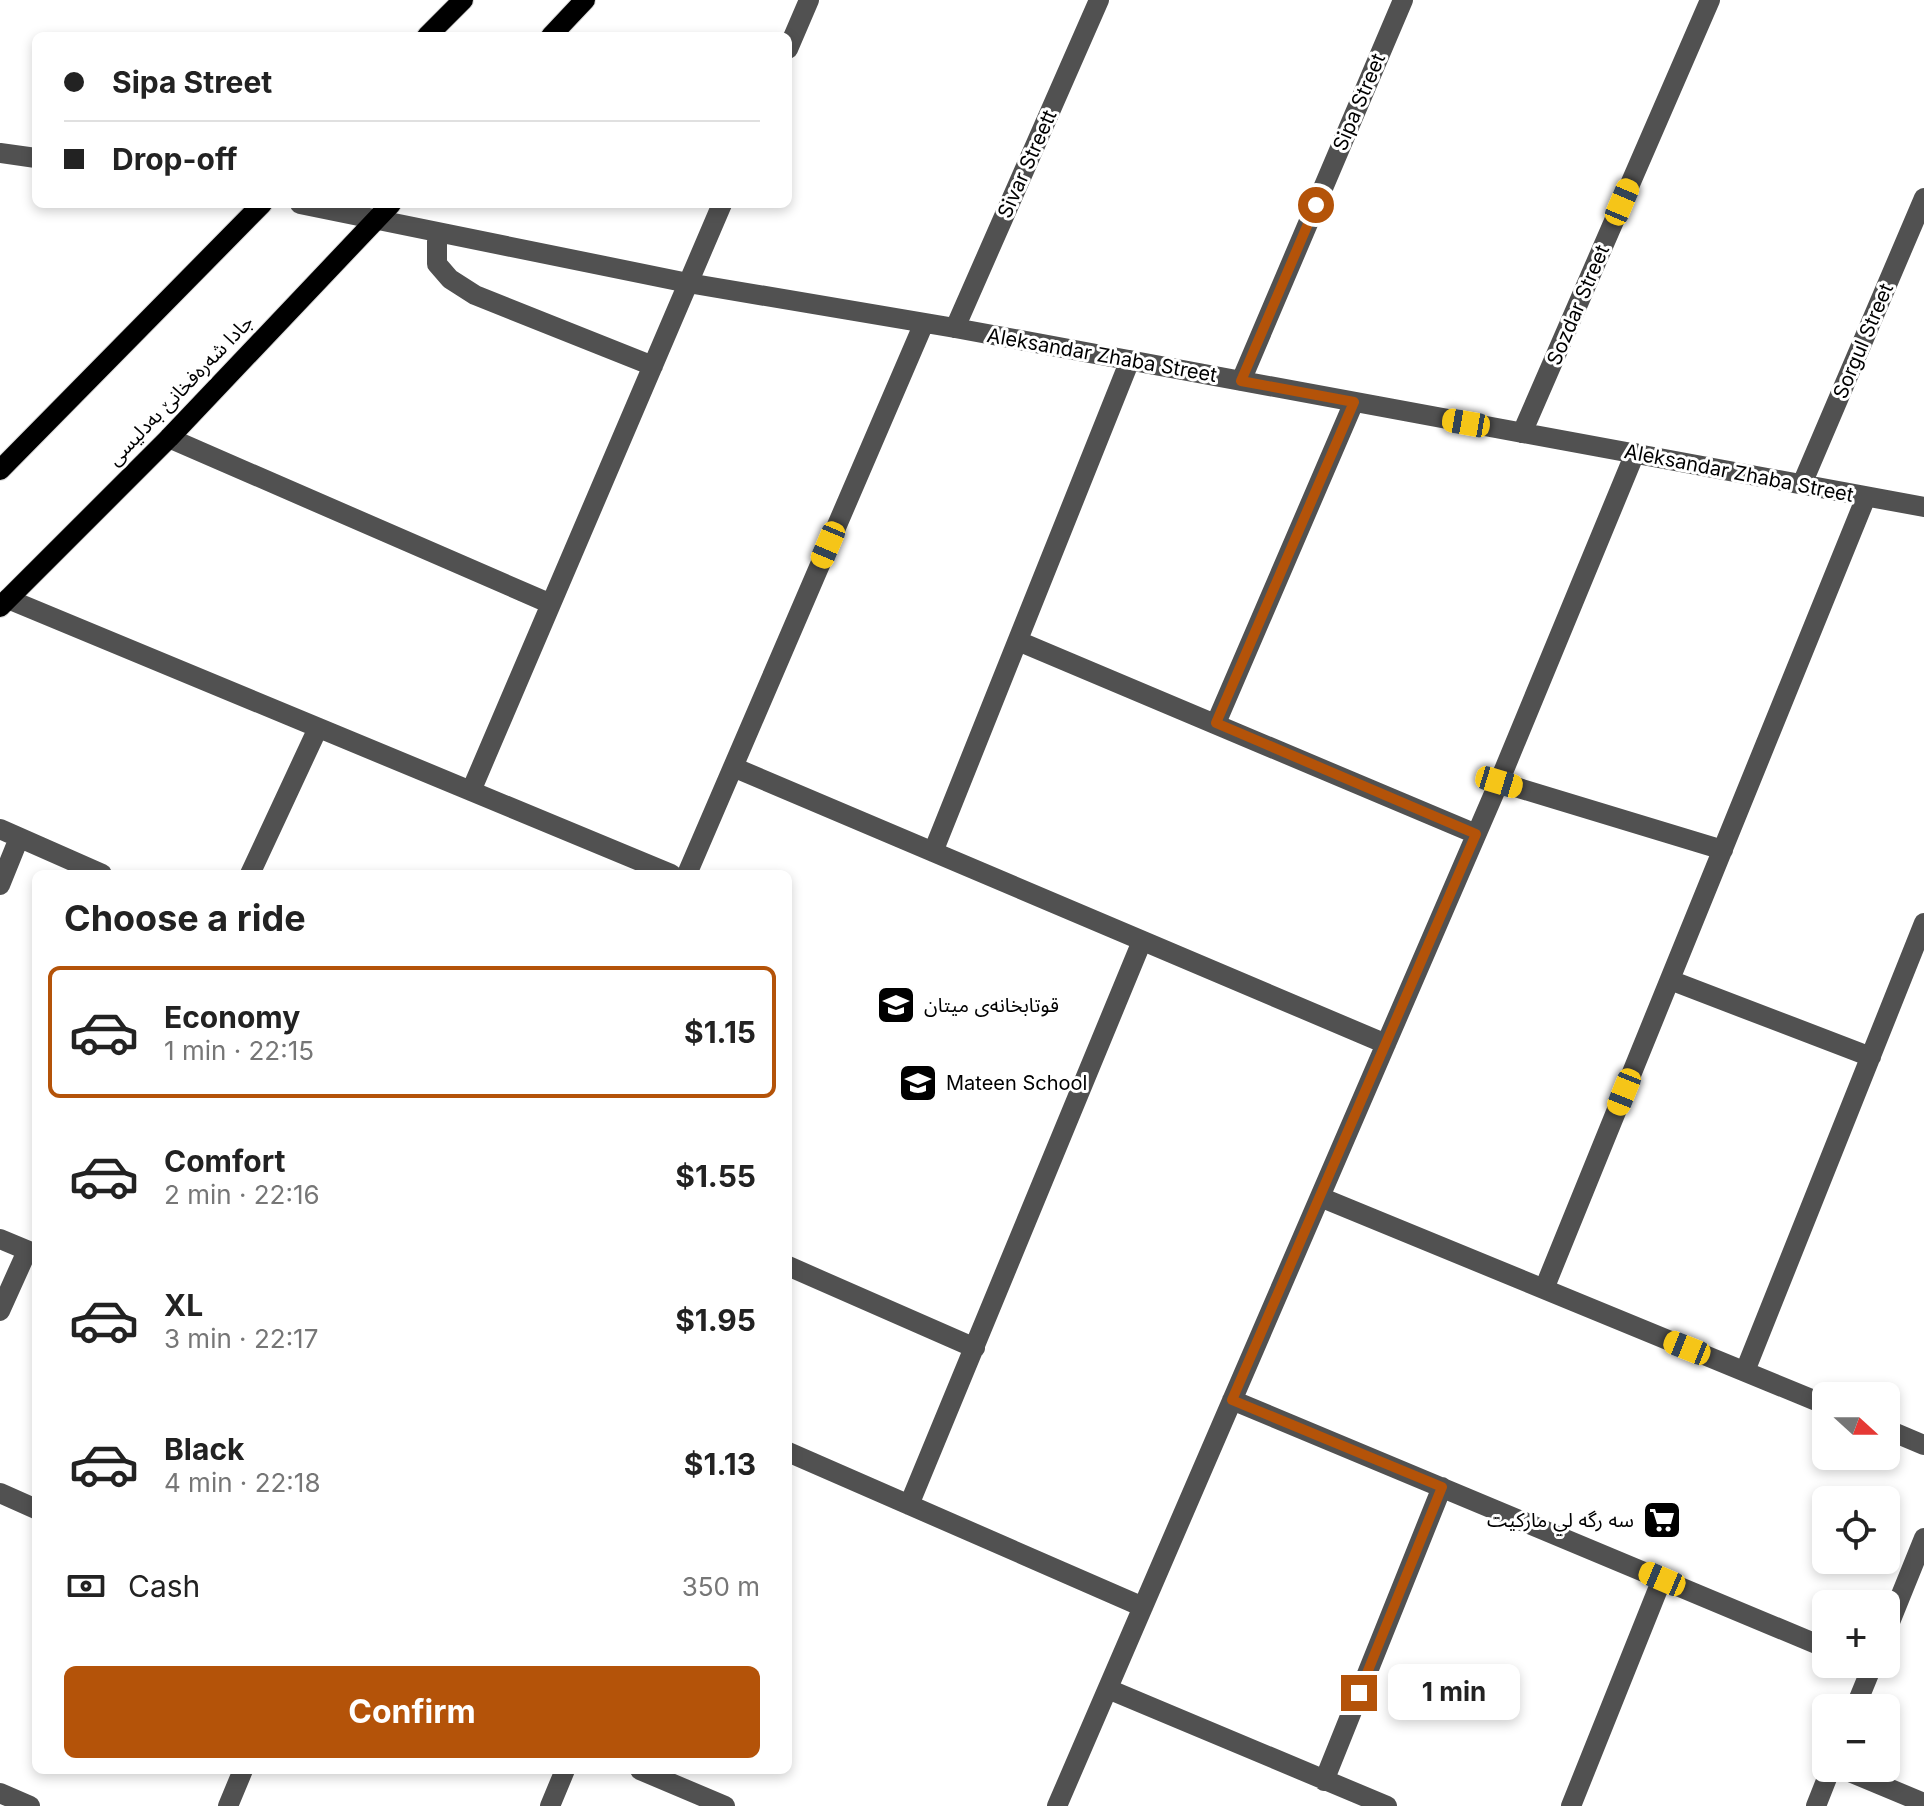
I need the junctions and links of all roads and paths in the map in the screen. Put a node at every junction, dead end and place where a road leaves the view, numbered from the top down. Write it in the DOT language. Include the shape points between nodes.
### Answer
graph roads {
  1 [pos="463,0"];
  2 [pos="585,0"];
  3 [pos="809,0"];
  4 [pos="1099,0"];
  5 [pos="1403,0"];
  6 [pos="1710,0"];
  7 [pos="431,32"];
  8 [pos="555,32"];
  9 [pos="792,40"];
  10 [pos="0,153"];
  11 [pos="32,157"];
  12 [pos="1924,198"];
  13 [pos="258,208"];
  14 [pos="318,208"];
  15 [pos="387,208"];
  16 [pos="720,208"];
  17 [pos="375,221"];
  18 [pos="437,234"];
  19 [pos="688,283"];
  20 [pos="924,323"];
  21 [pos="955,328"];
  22 [pos="1130,360"];
  23 [pos="653,366"];
  24 [pos="1241,381"];
  25 [pos="1354,402"];
  26 [pos="1522,433"];
  27 [pos="169,438"];
  28 [pos="1635,453"];
  29 [pos="0,470"];
  30 [pos="1802,484"];
  31 [pos="1866,497"];
  32 [pos="1924,507"];
  33 [pos="4,603"];
  34 [pos="551,604"];
  35 [pos="1018,641"];
  36 [pos="1216,723"];
  37 [pos="318,728"];
  38 [pos="733,767"];
  39 [pos="1499,782"];
  40 [pos="471,791"];
  41 [pos="10,833"];
  42 [pos="1476,834"];
  43 [pos="1723,850"];
  44 [pos="933,852"];
  45 [pos="93,870"];
  46 [pos="252,870"];
  47 [pos="661,870"];
  48 [pos="689,870"];
  49 [pos="0,885"];
  50 [pos="1924,923"];
  51 [pos="1142,941"];
  52 [pos="1670,980"];
  53 [pos="1386,1044"];
  54 [pos="1871,1057"];
  55 [pos="1320,1197"];
  56 [pos="0,1239"];
  57 [pos="32,1253"];
  58 [pos="792,1268"];
  59 [pos="1544,1289"];
  60 [pos="0,1311"];
  61 [pos="975,1348"];
  62 [pos="1745,1371"];
  63 [pos="1812,1399"];
  64 [pos="1232,1400"];
  65 [pos="1900,1435"];
  66 [pos="1924,1445"];
  67 [pos="792,1454"];
  68 [pos="1442,1487"];
  69 [pos="0,1493"];
  70 [pos="909,1505"];
  71 [pos="32,1507"];
  72 [pos="1924,1538"];
  73 [pos="1662,1579"];
  74 [pos="1916,1581"];
  75 [pos="1143,1607"];
  76 [pos="1900,1608"];
  77 [pos="1812,1642"];
  78 [pos="1108,1689"];
  79 [pos="241,1774"];
  80 [pos="563,1774"];
  81 [pos="649,1774"];
  82 [pos="1324,1781"];
  83 [pos="1825,1782"];
  84 [pos="1874,1782"];
  85 [pos="0,1793"];
  86 [pos="1924,1803"];
  87 [pos="30,1806"];
  88 [pos="228,1806"];
  89 [pos="550,1806"];
  90 [pos="725,1806"];
  91 [pos="1057,1806"];
  92 [pos="1387,1806"];
  93 [pos="1571,1806"];
  94 [pos="1816,1806"];
  1 -- 7 [label="main road"];
  2 -- 8 [label="main road"];
  3 -- 9 [label="street"];
  4 -- 21 [label="street, Sivar Streett"];
  5 -- 24 [label="street, Sipa Street"];
  6 -- 26 [label="street, Sozdar Street"];
  10 -- 11 [label="street"];
  12 -- 30 [label="street, Sorgul Street"];
  13 -- 29 [label="main road"];
  14 -- 17 [label="street, Aleksandar Zhaba Street"];
  15 -- 17 [label="main road, جادا شەرەفخانێ بەدلیسی"];
  16 -- 19 [label="street"];
  17 -- 18 [label="street, Aleksandar Zhaba Street"];
  17 -- 27 [label="main road, جادا شەرەفخانێ بەدلیسی"];
  18 -- 19 [label="street, Aleksandar Zhaba Street"];
  18 -- 23 [label="street" via="437,264 462,287"];
  19 -- 20 [label="street, Aleksandar Zhaba Street"];
  19 -- 23 [label="street"];
  20 -- 21 [label="street, Aleksandar Zhaba Street"];
  20 -- 38 [label="street"];
  21 -- 22 [label="street, Aleksandar Zhaba Street"];
  22 -- 24 [label="street, Aleksandar Zhaba Street"];
  22 -- 35 [label="street"];
  23 -- 34 [label="street"];
  24 -- 25 [label="street, Aleksandar Zhaba Street"];
  25 -- 26 [label="street, Aleksandar Zhaba Street"];
  25 -- 36 [label="street"];
  26 -- 28 [label="street, Aleksandar Zhaba Street"];
  27 -- 33 [label="main road, جادا شەرەفخانێ بەدلیسی"];
  27 -- 34 [label="street"];
  28 -- 30 [label="street, Aleksandar Zhaba Street"];
  28 -- 39 [label="street"];
  30 -- 31 [label="street, Aleksandar Zhaba Street"];
  31 -- 32 [label="street, Aleksandar Zhaba Street"];
  31 -- 43 [label="street"];
  33 -- 37 [label="street"];
  34 -- 40 [label="street"];
  35 -- 36 [label="street"];
  35 -- 44 [label="street"];
  36 -- 42 [label="street"];
  37 -- 40 [label="street"];
  37 -- 46 [label="street"];
  38 -- 44 [label="street"];
  38 -- 48 [label="street"];
  39 -- 42 [label="street"];
  39 -- 43 [label="street"];
  40 -- 47 [label="street"];
  41 -- 45 [label="street"];
  41 -- 49 [label="street"];
  42 -- 53 [label="street"];
  43 -- 52 [label="street"];
  44 -- 51 [label="street"];
  50 -- 54 [label="street"];
  51 -- 53 [label="street"];
  51 -- 61 [label="street"];
  52 -- 54 [label="street"];
  52 -- 59 [label="street"];
  53 -- 55 [label="street"];
  54 -- 62 [label="street"];
  55 -- 59 [label="street"];
  55 -- 64 [label="street"];
  56 -- 57 [label="street"];
  57 -- 60 [label="street"];
  58 -- 61 [label="street"];
  59 -- 62 [label="street"];
  61 -- 70 [label="street"];
  62 -- 63 [label="street"];
  64 -- 68 [label="street"];
  64 -- 75 [label="street"];
  65 -- 66 [label="street"];
  67 -- 70 [label="street"];
  68 -- 73 [label="street"];
  68 -- 82 [label="street"];
  69 -- 71 [label="street"];
  70 -- 75 [label="street"];
  72 -- 74 [label="street"];
  73 -- 77 [label="street"];
  73 -- 93 [label="street"];
  74 -- 76 [label="street"];
  75 -- 78 [label="street"];
  78 -- 82 [label="street"];
  78 -- 91 [label="street"];
  79 -- 88 [label="street"];
  80 -- 89 [label="street"];
  81 -- 90 [label="street"];
  82 -- 92 [label="street"];
  83 -- 94 [label="street"];
  84 -- 86 [label="street"];
  85 -- 87 [label="street"];
}
